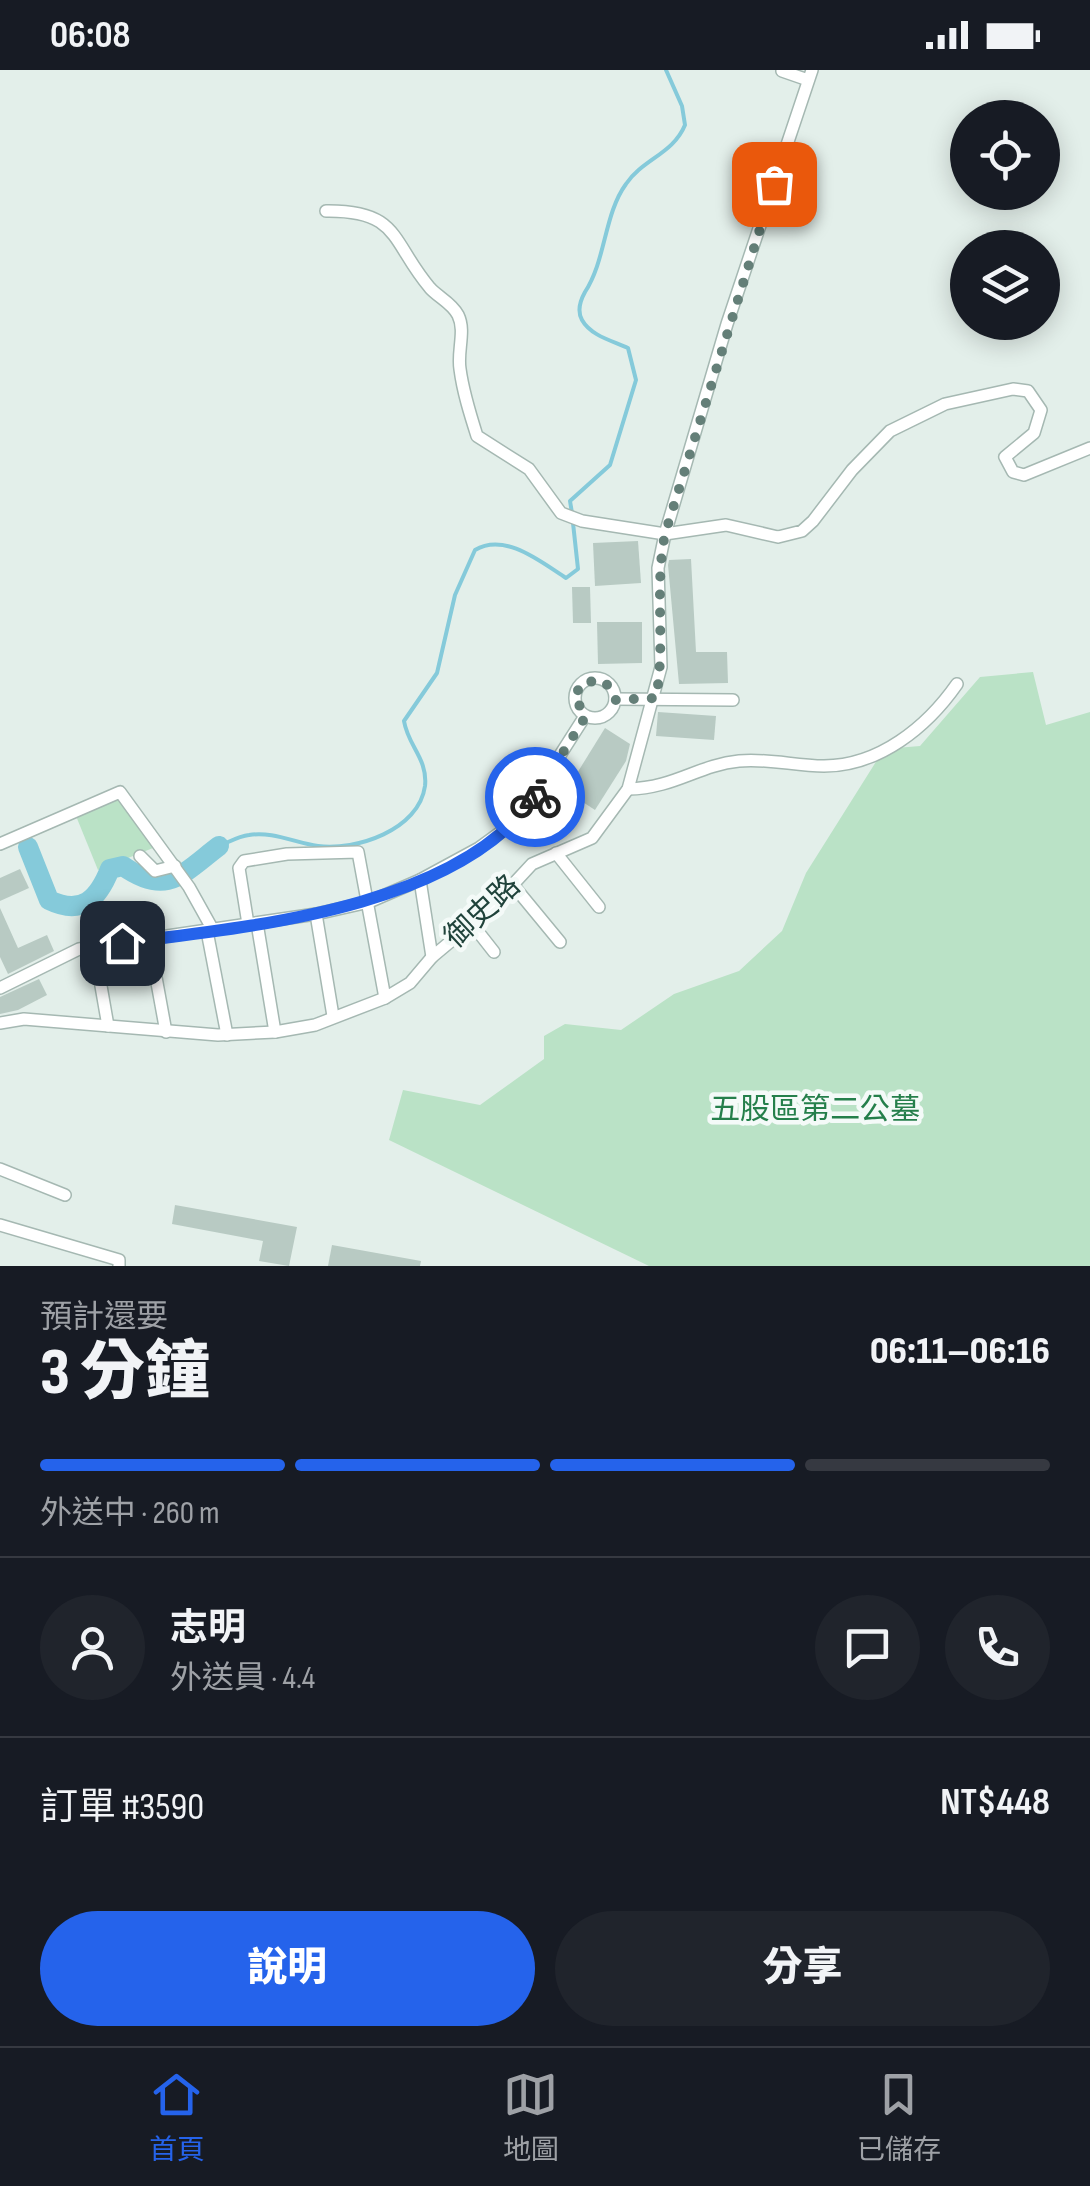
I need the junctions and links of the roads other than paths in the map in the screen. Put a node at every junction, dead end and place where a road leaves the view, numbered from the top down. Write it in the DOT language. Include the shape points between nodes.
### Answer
graph roads {
  1 [pos="782,70"];
  2 [pos="810,75"];
  3 [pos="326,211"];
  4 [pos="1090,448"];
  5 [pos="665,534"];
  6 [pos="958,684"];
  7 [pos="656,698"];
  8 [pos="615,700"];
  9 [pos="733,700"];
  10 [pos="586,716"];
  11 [pos="628,789"];
  12 [pos="0,844"];
  13 [pos="556,854"];
  14 [pos="140,856"];
  15 [pos="175,866"];
  16 [pos="420,880"];
  17 [pos="513,884"];
  18 [pos="370,902"];
  19 [pos="599,907"];
  20 [pos="316,914"];
  21 [pos="252,924"];
  22 [pos="472,924"];
  23 [pos="210,930"];
  24 [pos="149,939"];
  25 [pos="560,942"];
  26 [pos="94,946"];
  27 [pos="494,952"];
  28 [pos="432,957"];
  29 [pos="0,988"];
  30 [pos="385,998"];
  31 [pos="333,1016"];
  32 [pos="0,1023"];
  33 [pos="108,1026"];
  34 [pos="166,1032"];
  35 [pos="275,1032"];
  36 [pos="227,1035"];
  37 [pos="0,1169"];
  38 [pos="65,1195"];
  39 [pos="0,1225"];
  40 [pos="120,1266"];
  1 -- 2 [label="street"];
  2 -- 5 [label="street, 御史路"];
  3 -- 5 [label="street" via="358,210 386,225 451,306 462,328 459,366 476,436 529,468 561,513"];
  4 -- 5 [label="street" via="1024,475 1013,472 1005,457 1034,433 1041,410 1028,391 1013,389 945,404 890,430 802,530 778,537 726,525"];
  5 -- 7 [label="street, 御史路" via="658,568 662,667"];
  6 -- 11 [label="street" via="938,711 896,745 850,764 734,761 658,788"];
  7 -- 8 [label="street"];
  7 -- 9 [label="street"];
  7 -- 11 [label="street, 御史路"];
  8 -- 10 [label="street" via="602,717"];
  8 -- 10 [label="street" via="605,681 583,682 574,697"];
  10 -- 16 [label="street" via="520,818"];
  11 -- 13 [label="street, 御史路" via="592,838"];
  12 -- 15 [label="street" via="120,792"];
  13 -- 17 [label="street, 御史路" via="532,864"];
  13 -- 19 [label="street"];
  14 -- 15 [label="street" via="156,871"];
  15 -- 23 [label="street"];
  16 -- 18 [label="street"];
  16 -- 28 [label="street"];
  17 -- 22 [label="street, 御史路"];
  17 -- 25 [label="street"];
  18 -- 20 [label="street"];
  18 -- 21 [label="street" via="358,852 244,861 238,868"];
  18 -- 30 [label="street"];
  20 -- 21 [label="street"];
  20 -- 31 [label="street"];
  21 -- 23 [label="street"];
  21 -- 35 [label="street"];
  22 -- 27 [label="street"];
  22 -- 28 [label="street, 御史路"];
  23 -- 24 [label="street"];
  23 -- 36 [label="street"];
  24 -- 26 [label="street"];
  24 -- 34 [label="street"];
  26 -- 29 [label="street"];
  26 -- 33 [label="street"];
  28 -- 30 [label="street, 御史路" via="410,983"];
  30 -- 31 [label="street, 御史路"];
  31 -- 35 [label="street, 御史路"];
  32 -- 33 [label="street, 御史路"];
  33 -- 34 [label="street, 御史路"];
  34 -- 36 [label="street, 御史路"];
  35 -- 36 [label="street, 御史路"];
  37 -- 38 [label="street"];
  39 -- 40 [label="street" via="118,1260"];
}
